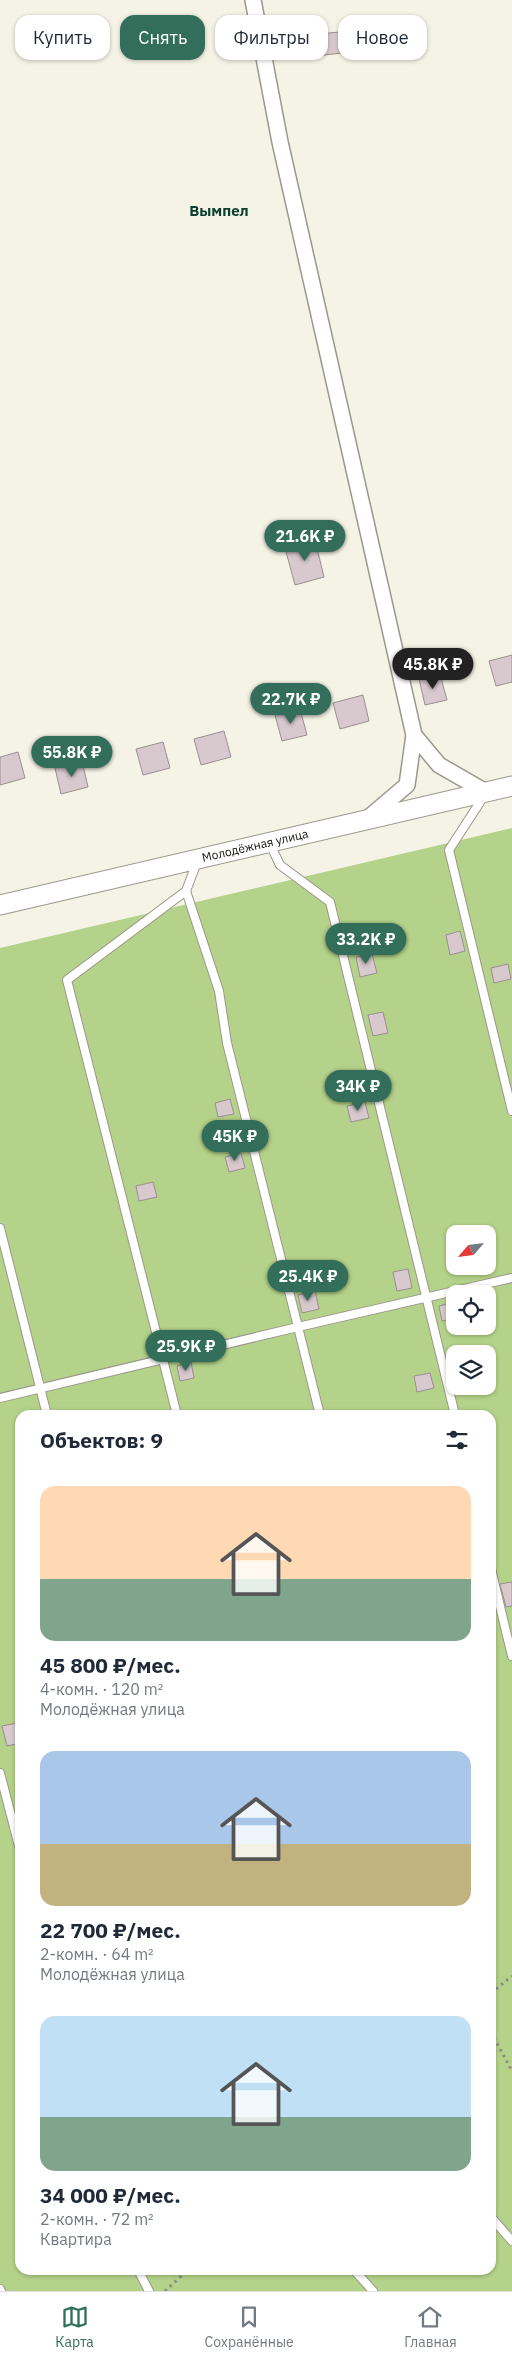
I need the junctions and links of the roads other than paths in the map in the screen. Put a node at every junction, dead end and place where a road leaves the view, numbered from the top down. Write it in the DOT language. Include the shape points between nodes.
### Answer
graph roads {
  1 [pos="253,0"];
  2 [pos="414,735"];
  3 [pos="512,786"];
  4 [pos="486,792"];
  5 [pos="366,820"];
  6 [pos="269,842"];
  7 [pos="198,859"];
  8 [pos="186,891"];
  9 [pos="0,905"];
  10 [pos="512,1112"];
  11 [pos="0,1228"];
  12 [pos="512,1278"];
  13 [pos="426,1297"];
  14 [pos="298,1327"];
  15 [pos="163,1360"];
  16 [pos="40,1389"];
  17 [pos="0,1398"];
  18 [pos="46,1410"];
  19 [pos="175,1410"];
  20 [pos="319,1410"];
  21 [pos="454,1410"];
  22 [pos="496,1590"];
  23 [pos="512,1656"];
  24 [pos="0,1773"];
  25 [pos="15,1831"];
  26 [pos="496,2223"];
  27 [pos="512,2241"];
  28 [pos="141,2275"];
  29 [pos="359,2275"];
  30 [pos="149,2291"];
  31 [pos="373,2291"];
  1 -- 2 [label="street" via="280,142"];
  2 -- 4 [label="street" via="439,765"];
  2 -- 5 [label="street" via="407,785"];
  3 -- 4 [label="street, Молодёжная улица"];
  4 -- 5 [label="street, Молодёжная улица"];
  4 -- 10 [label="lane" via="449,850"];
  5 -- 6 [label="street, Молодёжная улица"];
  6 -- 7 [label="street, Молодёжная улица"];
  6 -- 13 [label="lane" via="280,865 330,902"];
  7 -- 8 [label="lane"];
  7 -- 9 [label="street, Молодёжная улица"];
  8 -- 14 [label="lane" via="219,990 227,1043"];
  8 -- 15 [label="lane" via="67,980"];
  11 -- 16 [label="lane"];
  12 -- 13 [label="lane"];
  13 -- 14 [label="lane"];
  13 -- 21 [label="lane"];
  14 -- 15 [label="lane"];
  14 -- 20 [label="lane"];
  15 -- 16 [label="lane"];
  15 -- 19 [label="lane"];
  16 -- 17 [label="lane"];
  16 -- 18 [label="lane"];
  22 -- 23 [label="lane"];
  24 -- 25 [label="lane"];
  26 -- 27 [label="lane"];
  28 -- 30 [label="lane"];
  29 -- 31 [label="lane"];
}
